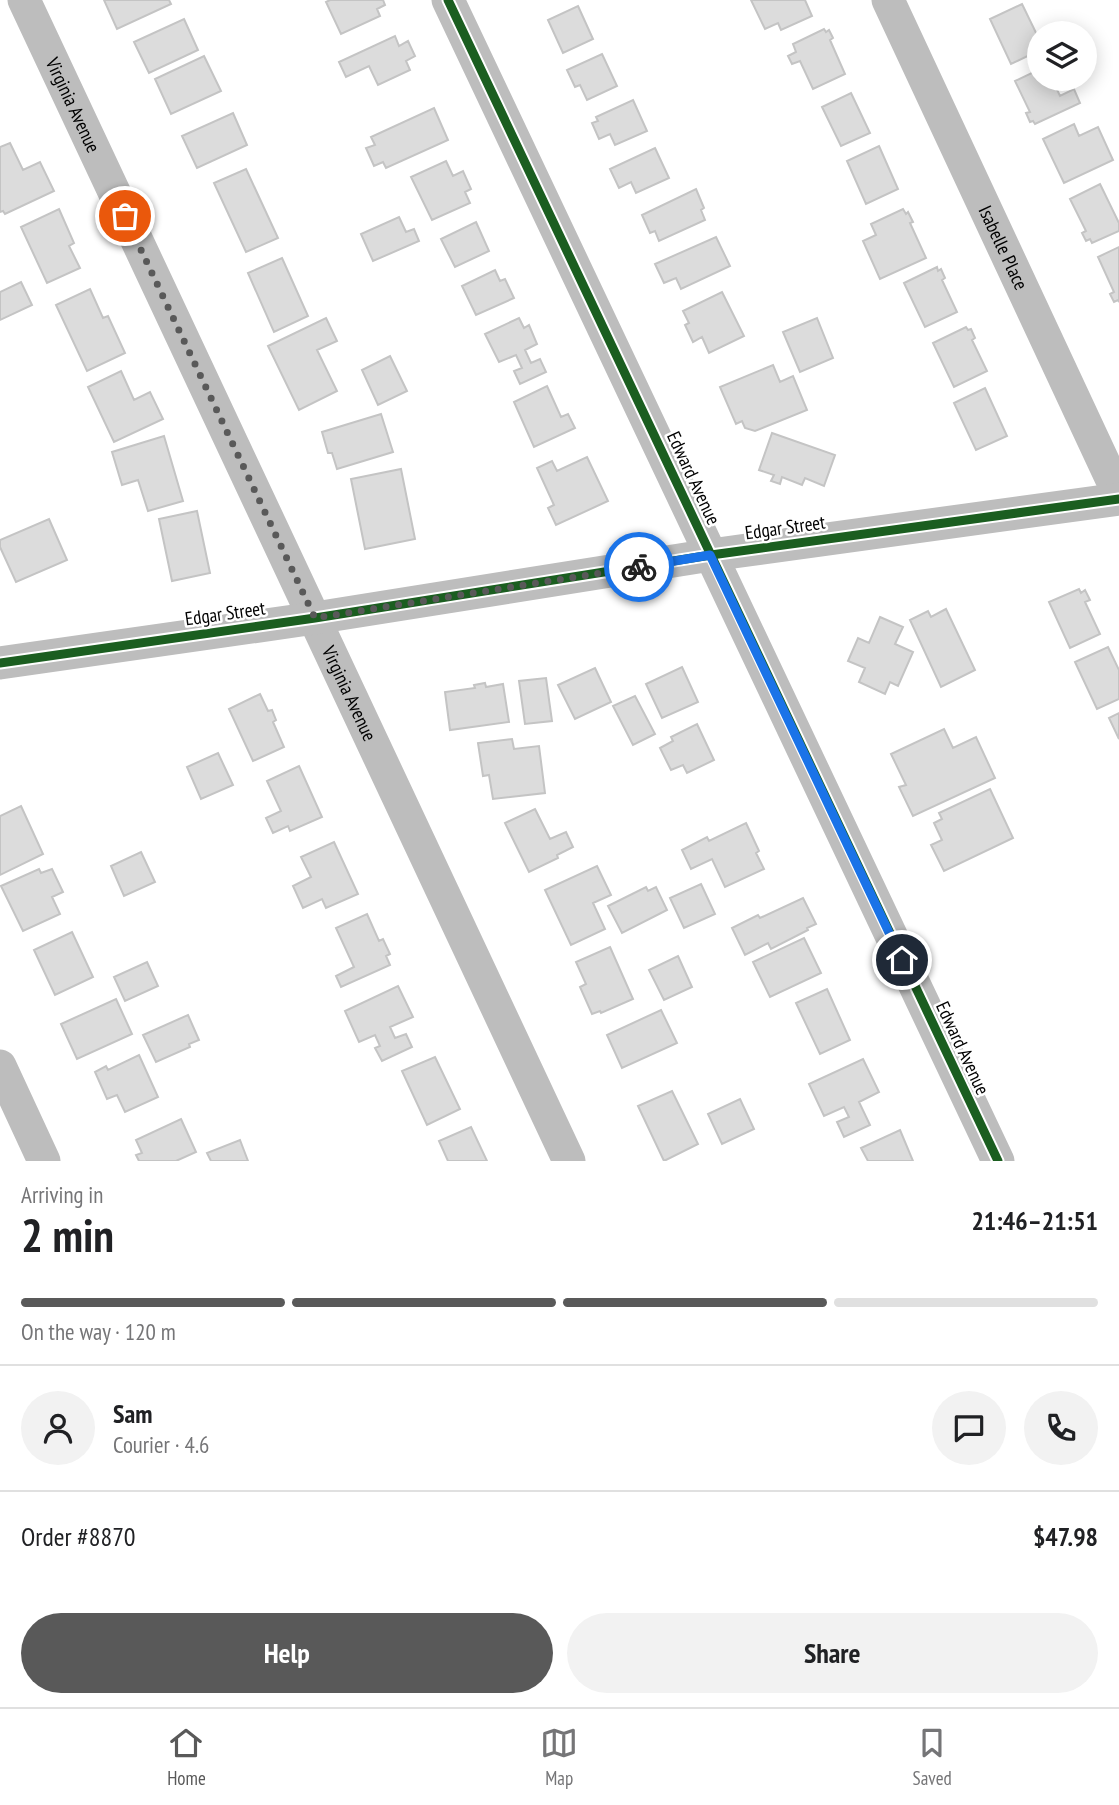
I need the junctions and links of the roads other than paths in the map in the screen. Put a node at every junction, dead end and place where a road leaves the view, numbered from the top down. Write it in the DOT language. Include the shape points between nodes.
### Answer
graph roads {
  1 [pos="24,0"];
  2 [pos="448,0"];
  3 [pos="888,0"];
  4 [pos="1119,497"];
  5 [pos="710,555"];
  6 [pos="315,618"];
  7 [pos="0,663"];
  8 [pos="0,1066"];
  9 [pos="44,1161"];
  10 [pos="569,1161"];
  11 [pos="998,1161"];
  1 -- 6 [label="street, Virginia Avenue"];
  2 -- 5 [label="street, Edward Avenue"];
  3 -- 4 [label="street, Isabelle Place"];
  4 -- 5 [label="street, Edgar Street"];
  5 -- 6 [label="street, Edgar Street"];
  5 -- 11 [label="street, Edward Avenue"];
  6 -- 7 [label="street, Edgar Street"];
  6 -- 10 [label="street, Virginia Avenue"];
  8 -- 9 [label="street"];
}
